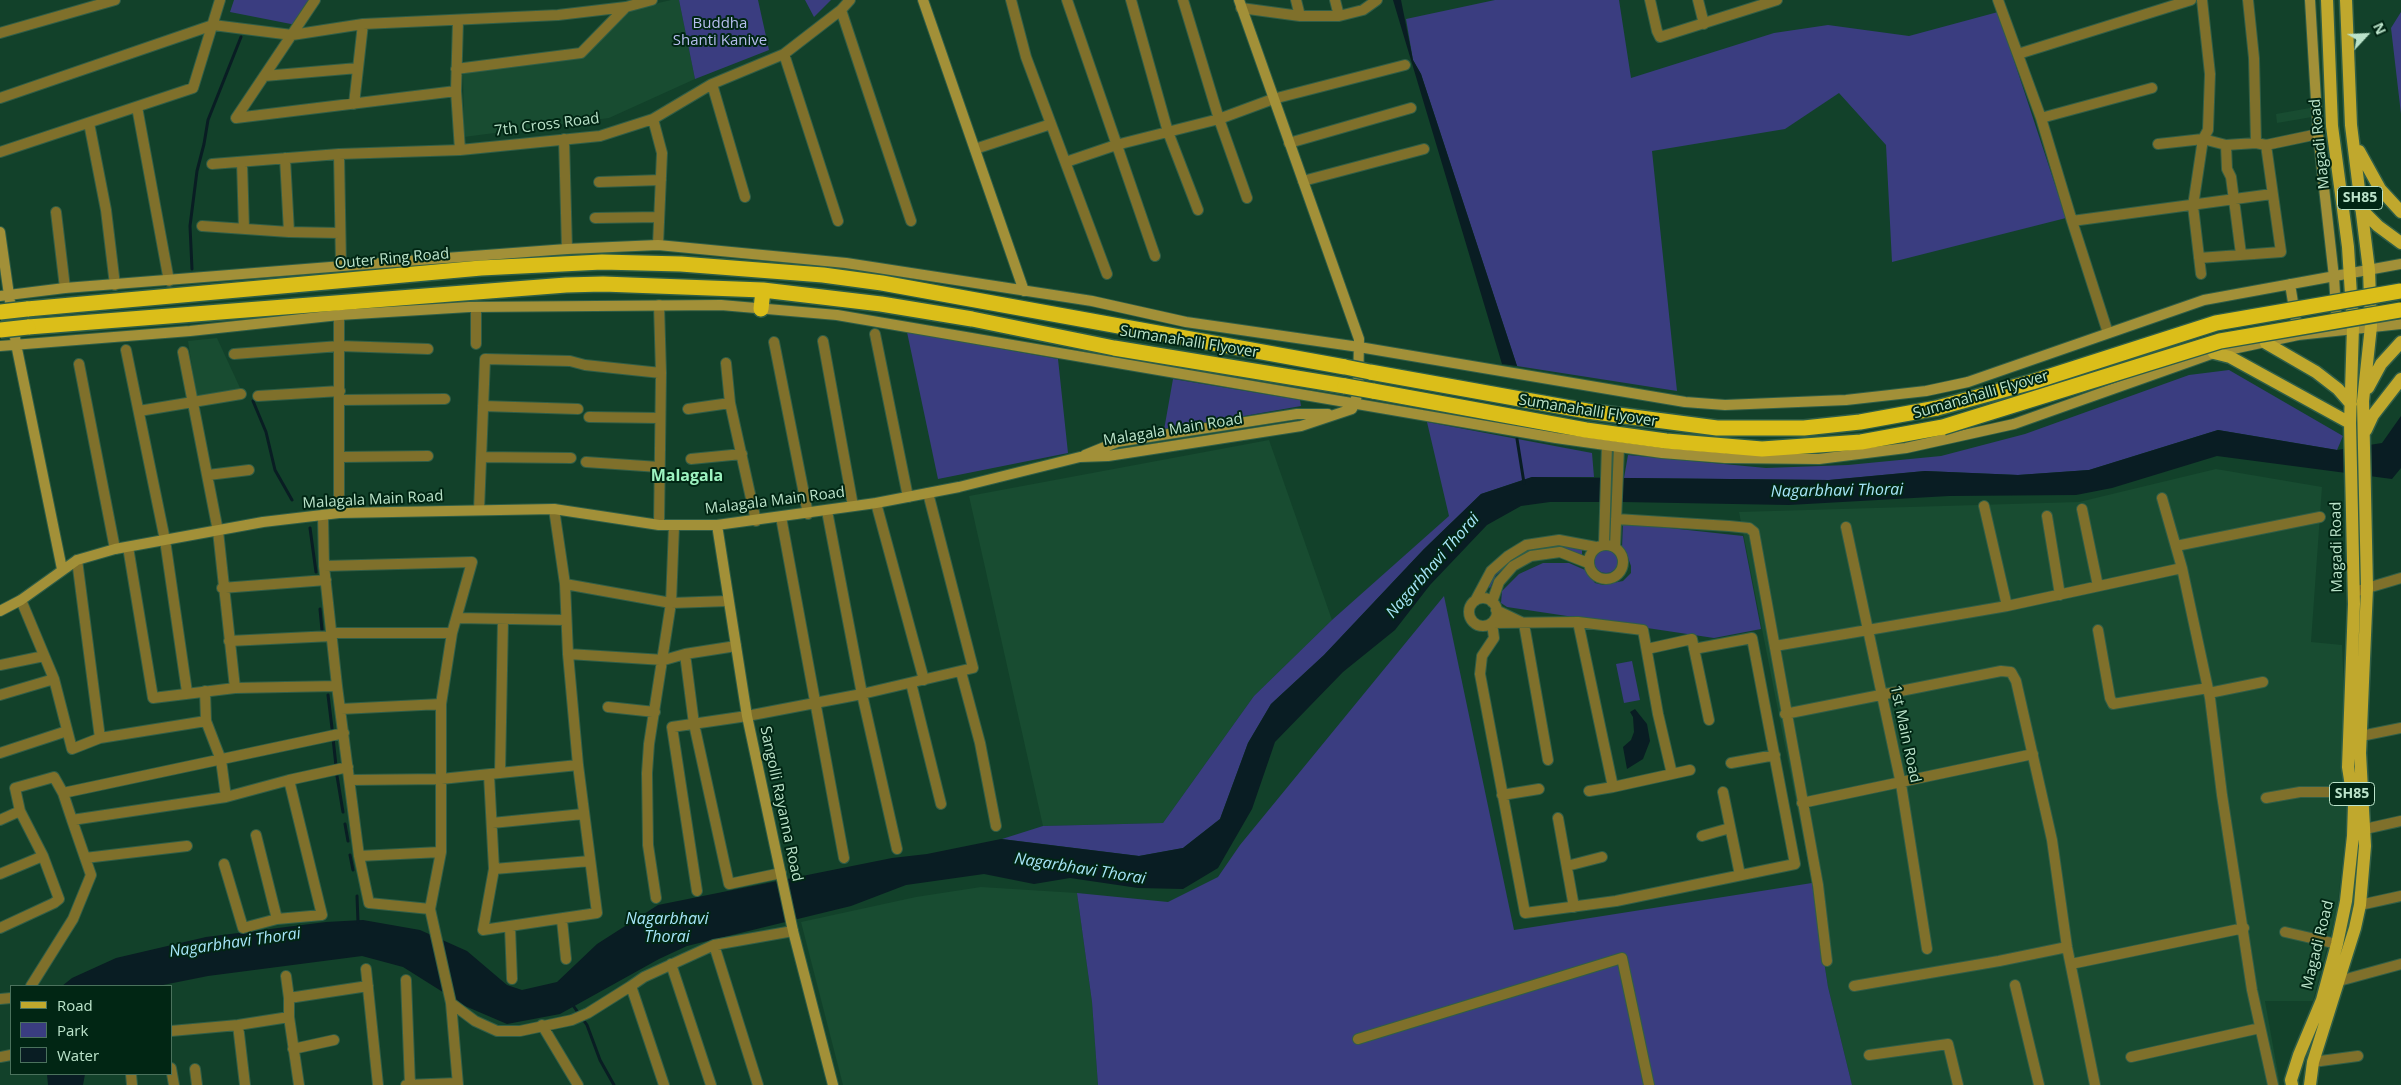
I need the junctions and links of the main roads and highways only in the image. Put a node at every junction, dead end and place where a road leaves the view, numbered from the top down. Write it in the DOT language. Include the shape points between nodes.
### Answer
graph roads {
  1 [pos="2327,0"];
  2 [pos="2346,0"];
  3 [pos="2351,125"];
  4 [pos="2361,209"];
  5 [pos="2401,212"];
  6 [pos="2401,243"];
  7 [pos="789,265"];
  8 [pos="763,290"];
  9 [pos="2401,292"];
  10 [pos="761,309"];
  11 [pos="2401,310"];
  12 [pos="0,312"];
  13 [pos="0,330"];
  14 [pos="2266,342"];
  15 [pos="2401,342"];
  16 [pos="2214,353"];
  17 [pos="2401,379"];
  18 [pos="2364,401"];
  19 [pos="2350,404"];
  20 [pos="2350,423"];
  21 [pos="2365,436"];
  22 [pos="2358,495"];
  23 [pos="2292,1085"];
  24 [pos="2310,1085"];
  1 -- 19 [label="main road, Magadi Road / SH85" via="2332,126 2350,274 2353,327"];
  2 -- 3 [label="main road, Magadi Road / SH85"];
  3 -- 4 [label="main road, Magadi Road / SH85"];
  3 -- 5 [label="main road" via="2368,171"];
  4 -- 6 [label="main road"];
  4 -- 18 [label="main road, Magadi Road / SH85" via="2369,270 2371,326"];
  7 -- 9 [label="highway, Sumanahalli Flyover, bridge" via="1587,411 1717,428 1804,428 1937,408 2032,382 2216,323"];
  7 -- 12 [label="highway, Outer Ring Road, bridge" via="561,264 181,294"];
  8 -- 10 [label="highway"];
  8 -- 11 [label="highway, Sumanahalli Flyover, bridge" via="944,314 1114,348 1586,430 1762,449 1861,442 1943,427 2220,341"];
  8 -- 13 [label="highway, bridge" via="566,285"];
  14 -- 19 [label="main road" via="2316,372 2338,389"];
  15 -- 18 [label="main road" via="2381,364"];
  16 -- 20 [label="main road" via="2249,366"];
  17 -- 21 [label="main road" via="2373,415"];
  18 -- 21 [label="main road, Magadi Road / SH85"];
  19 -- 20 [label="main road, Magadi Road / SH85"];
  20 -- 22 [label="main road, Magadi Road / SH85"];
  21 -- 22 [label="main road, Magadi Road / SH85"];
  22 -- 23 [label="main road, Magadi Road / SH85" via="2348,711 2353,836 2346,901 2322,1000 2299,1055"];
  22 -- 24 [label="main road, Magadi Road / SH85" via="2367,588 2361,736 2365,830 2360,905 2313,1062"];
}
